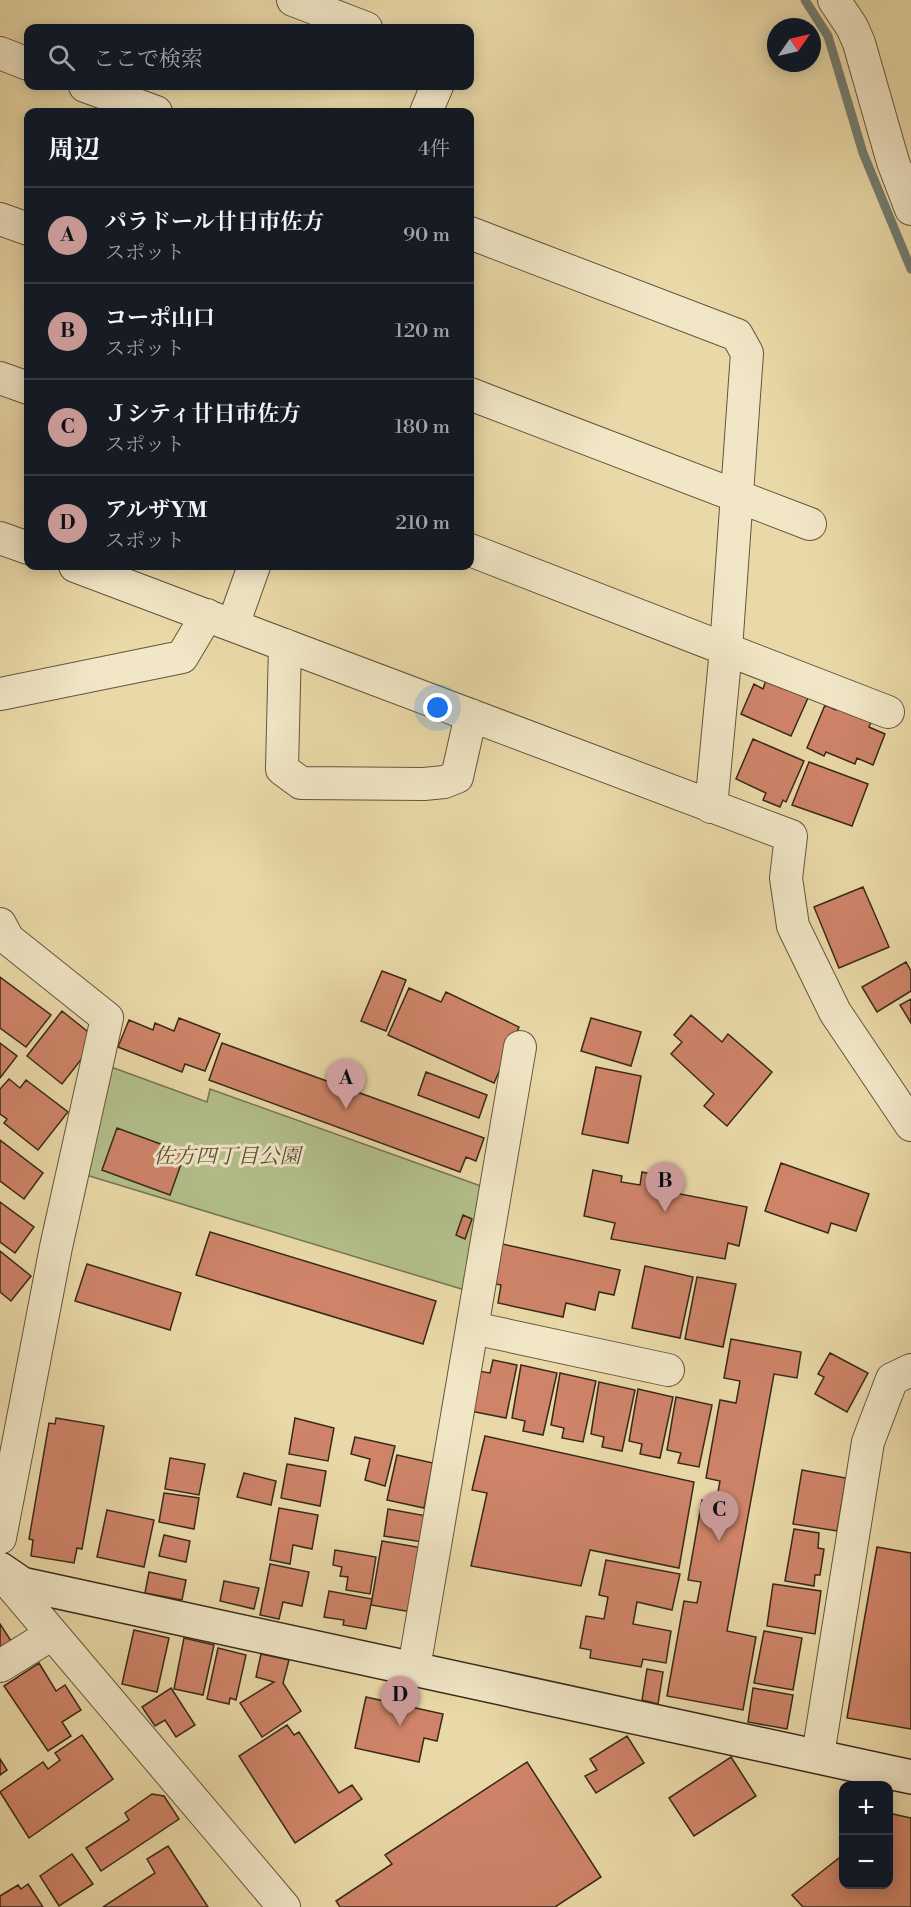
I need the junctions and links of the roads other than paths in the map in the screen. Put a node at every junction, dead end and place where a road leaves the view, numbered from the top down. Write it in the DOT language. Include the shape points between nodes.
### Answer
graph roads {
  1 [pos="293,0"];
  2 [pos="834,0"];
  3 [pos="356,24"];
  4 [pos="0,53"];
  5 [pos="24,62"];
  6 [pos="96,90"];
  7 [pos="435,90"];
  8 [pos="145,108"];
  9 [pos="428,108"];
  10 [pos="911,209"];
  11 [pos="0,219"];
  12 [pos="24,228"];
  13 [pos="474,235"];
  14 [pos="0,378"];
  15 [pos="24,387"];
  16 [pos="474,396"];
  17 [pos="737,496"];
  18 [pos="810,524"];
  19 [pos="0,538"];
  20 [pos="24,547"];
  21 [pos="474,552"];
  22 [pos="86,570"];
  23 [pos="251,570"];
  24 [pos="220,620"];
  25 [pos="285,645"];
  26 [pos="726,649"];
  27 [pos="0,694"];
  28 [pos="888,712"];
  29 [pos="471,715"];
  30 [pos="711,807"];
  31 [pos="0,924"];
  32 [pos="520,1047"];
  33 [pos="911,1125"];
  34 [pos="472,1328"];
  35 [pos="668,1370"];
  36 [pos="911,1370"];
  37 [pos="0,1538"];
  38 [pos="0,1571"];
  39 [pos="52,1634"];
  40 [pos="0,1666"];
  41 [pos="414,1668"];
  42 [pos="818,1755"];
  43 [pos="911,1777"];
  44 [pos="284,1907"];
  1 -- 3 [label="street"];
  2 -- 10 [label="street" via="859,43 893,162"];
  4 -- 5 [label="street"];
  6 -- 8 [label="street"];
  7 -- 9 [label="street"];
  11 -- 12 [label="street"];
  13 -- 17 [label="street" via="737,335 747,353"];
  14 -- 15 [label="street"];
  16 -- 17 [label="street"];
  17 -- 18 [label="street"];
  17 -- 26 [label="street"];
  19 -- 20 [label="street"];
  21 -- 26 [label="street"];
  22 -- 24 [label="street"];
  23 -- 24 [label="street"];
  24 -- 25 [label="street"];
  24 -- 27 [label="street" via="182,657"];
  25 -- 29 [label="street"];
  25 -- 29 [label="street" via="282,770 301,783 424,784 457,777"];
  26 -- 28 [label="street"];
  26 -- 30 [label="street"];
  29 -- 30 [label="street"];
  30 -- 33 [label="street" via="791,836 786,878 793,926 835,1012"];
  31 -- 37 [label="street" via="8,939 107,1018 56,1247"];
  32 -- 34 [label="street"];
  34 -- 35 [label="street"];
  34 -- 41 [label="street"];
  36 -- 42 [label="street" via="892,1379 868,1442"];
  38 -- 39 [label="street"];
  38 -- 41 [label="street" via="22,1584"];
  39 -- 40 [label="street"];
  39 -- 44 [label="street"];
  41 -- 42 [label="street"];
  42 -- 43 [label="street"];
}
